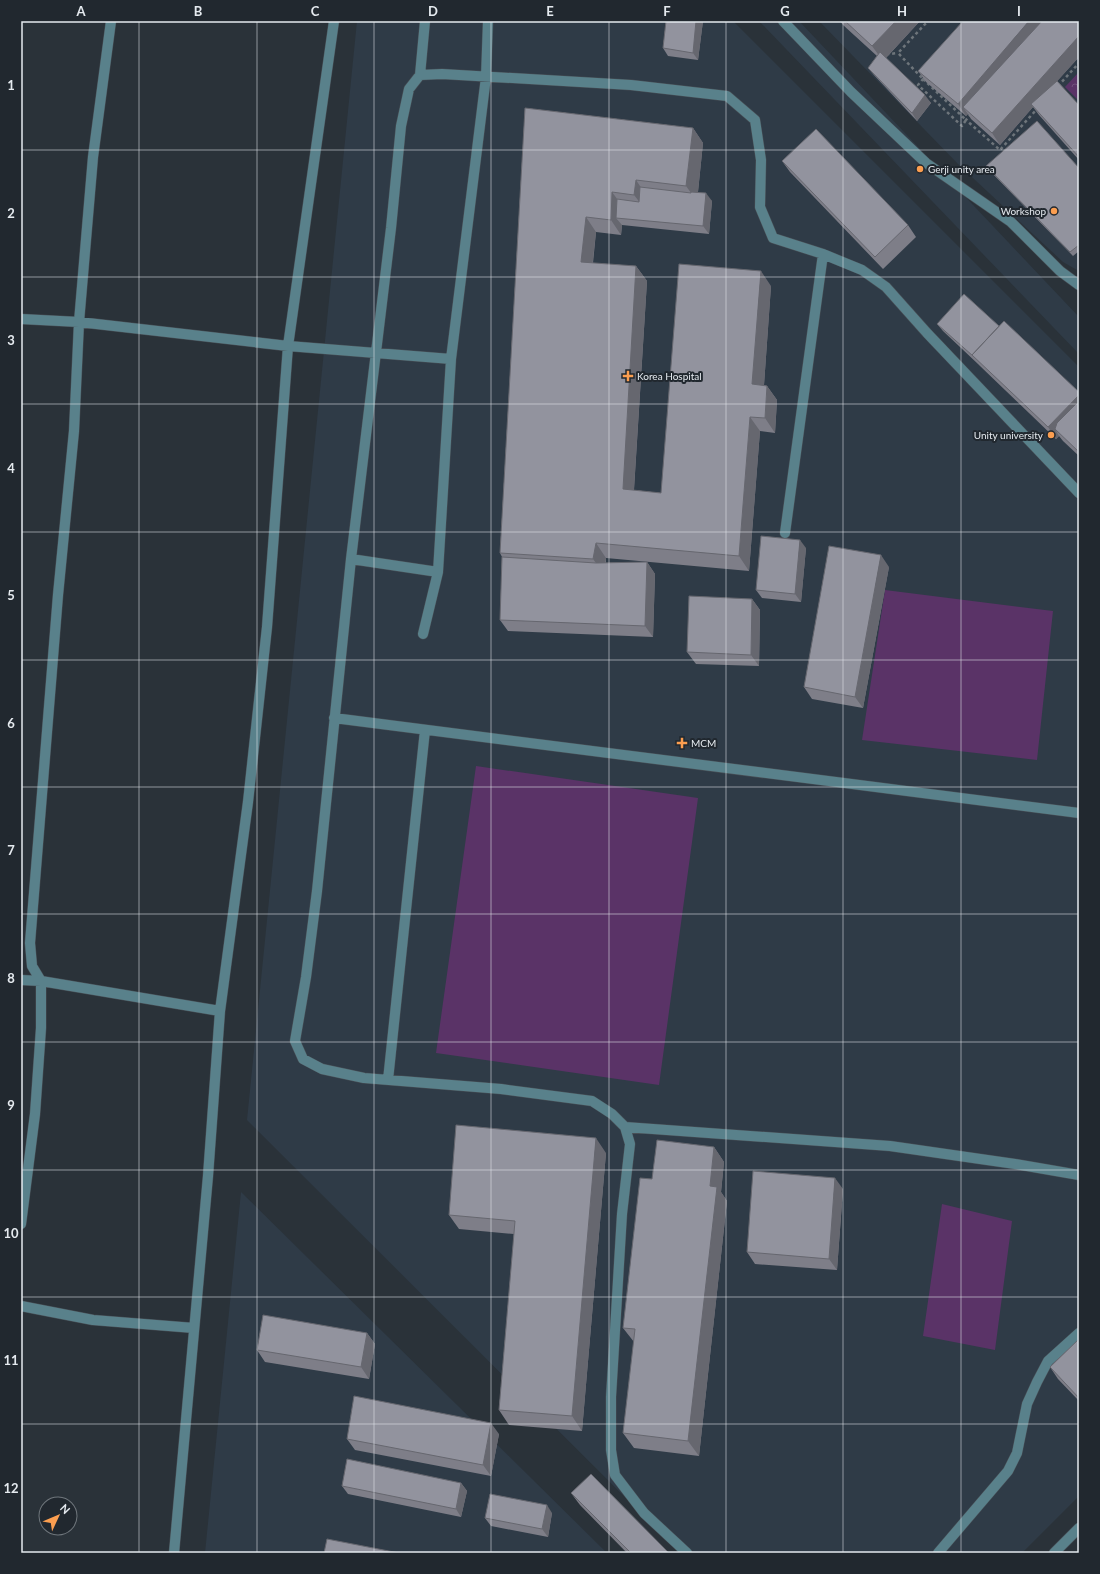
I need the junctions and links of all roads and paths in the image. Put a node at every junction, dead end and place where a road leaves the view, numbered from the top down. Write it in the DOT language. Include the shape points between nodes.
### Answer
graph roads {
  1 [pos="111,21"];
  2 [pos="334,21"];
  3 [pos="425,21"];
  4 [pos="488,21"];
  5 [pos="784,21"];
  6 [pos="928,21"];
  7 [pos="884,49"];
  8 [pos="898,53"];
  9 [pos="1079,63"];
  10 [pos="928,73"];
  11 [pos="420,75"];
  12 [pos="486,77"];
  13 [pos="923,79"];
  14 [pos="1059,85"];
  15 [pos="1054,90"];
  16 [pos="1065,90"];
  17 [pos="1039,107"];
  18 [pos="971,114"];
  19 [pos="966,120"];
  20 [pos="823,254"];
  21 [pos="1079,285"];
  22 [pos="21,319"];
  23 [pos="79,322"];
  24 [pos="288,346"];
  25 [pos="375,353"];
  26 [pos="451,359"];
  27 [pos="1079,493"];
  28 [pos="785,533"];
  29 [pos="351,558"];
  30 [pos="438,572"];
  31 [pos="423,634"];
  32 [pos="334,718"];
  33 [pos="425,730"];
  34 [pos="1079,813"];
  35 [pos="21,980"];
  36 [pos="41,981"];
  37 [pos="220,1011"];
  38 [pos="388,1080"];
  39 [pos="625,1127"];
  40 [pos="1079,1175"];
  41 [pos="21,1224"];
  42 [pos="21,1306"];
  43 [pos="194,1328"];
  44 [pos="1079,1333"];
  45 [pos="1079,1528"];
  46 [pos="174,1553"];
  47 [pos="687,1553"];
  48 [pos="938,1553"];
  49 [pos="1054,1553"];
  1 -- 23 [label="street" via="93,157"];
  2 -- 24 [label="street"];
  3 -- 11 [label="street"];
  4 -- 12 [label="street"];
  5 -- 21 [label="street" via="851,92 926,163 1011,222 1060,271"];
  6 -- 8 [label="path"];
  7 -- 8 [label="path" via="890,54"];
  8 -- 13 [label="path"];
  9 -- 14 [label="path"];
  10 -- 13 [label="path"];
  11 -- 12 [label="street"];
  11 -- 25 [label="street" via="409,89 401,126"];
  12 -- 20 [label="street" via="631,85 726,96 755,120 761,160 760,207 773,238"];
  12 -- 26 [label="street"];
  13 -- 19 [label="path"];
  13 -- 19 [label="path" via="918,86 962,126"];
  14 -- 15 [label="path"];
  14 -- 16 [label="path"];
  17 -- 19 [label="path" via="1000,150"];
  18 -- 19 [label="path"];
  20 -- 27 [label="street" via="862,270 886,287"];
  20 -- 28 [label="street"];
  22 -- 23 [label="street"];
  23 -- 24 [label="street"];
  23 -- 36 [label="street" via="74,431 55,627 30,943 32,966"];
  24 -- 25 [label="street"];
  24 -- 37 [label="street" via="267,627 248,802"];
  25 -- 26 [label="street"];
  25 -- 29 [label="street"];
  26 -- 30 [label="street"];
  29 -- 30 [label="street"];
  29 -- 32 [label="street"];
  30 -- 31 [label="street"];
  32 -- 33 [label="street"];
  32 -- 38 [label="street" via="308,962 295,1041 303,1059 322,1069"];
  33 -- 34 [label="street"];
  33 -- 38 [label="street"];
  35 -- 36 [label="street"];
  36 -- 37 [label="street"];
  36 -- 41 [label="street" via="41,1028 35,1114"];
  37 -- 43 [label="street"];
  38 -- 39 [label="street" via="501,1089 592,1101 612,1114"];
  39 -- 40 [label="street" via="890,1146"];
  39 -- 47 [label="street" via="630,1144 622,1214 611,1397 611,1450 615,1475 644,1513"];
  42 -- 43 [label="street" via="93,1320"];
  43 -- 46 [label="street"];
  44 -- 48 [label="street" via="1048,1361 1037,1382 1027,1404 1017,1453 1008,1472"];
  45 -- 49 [label="street"];
}
